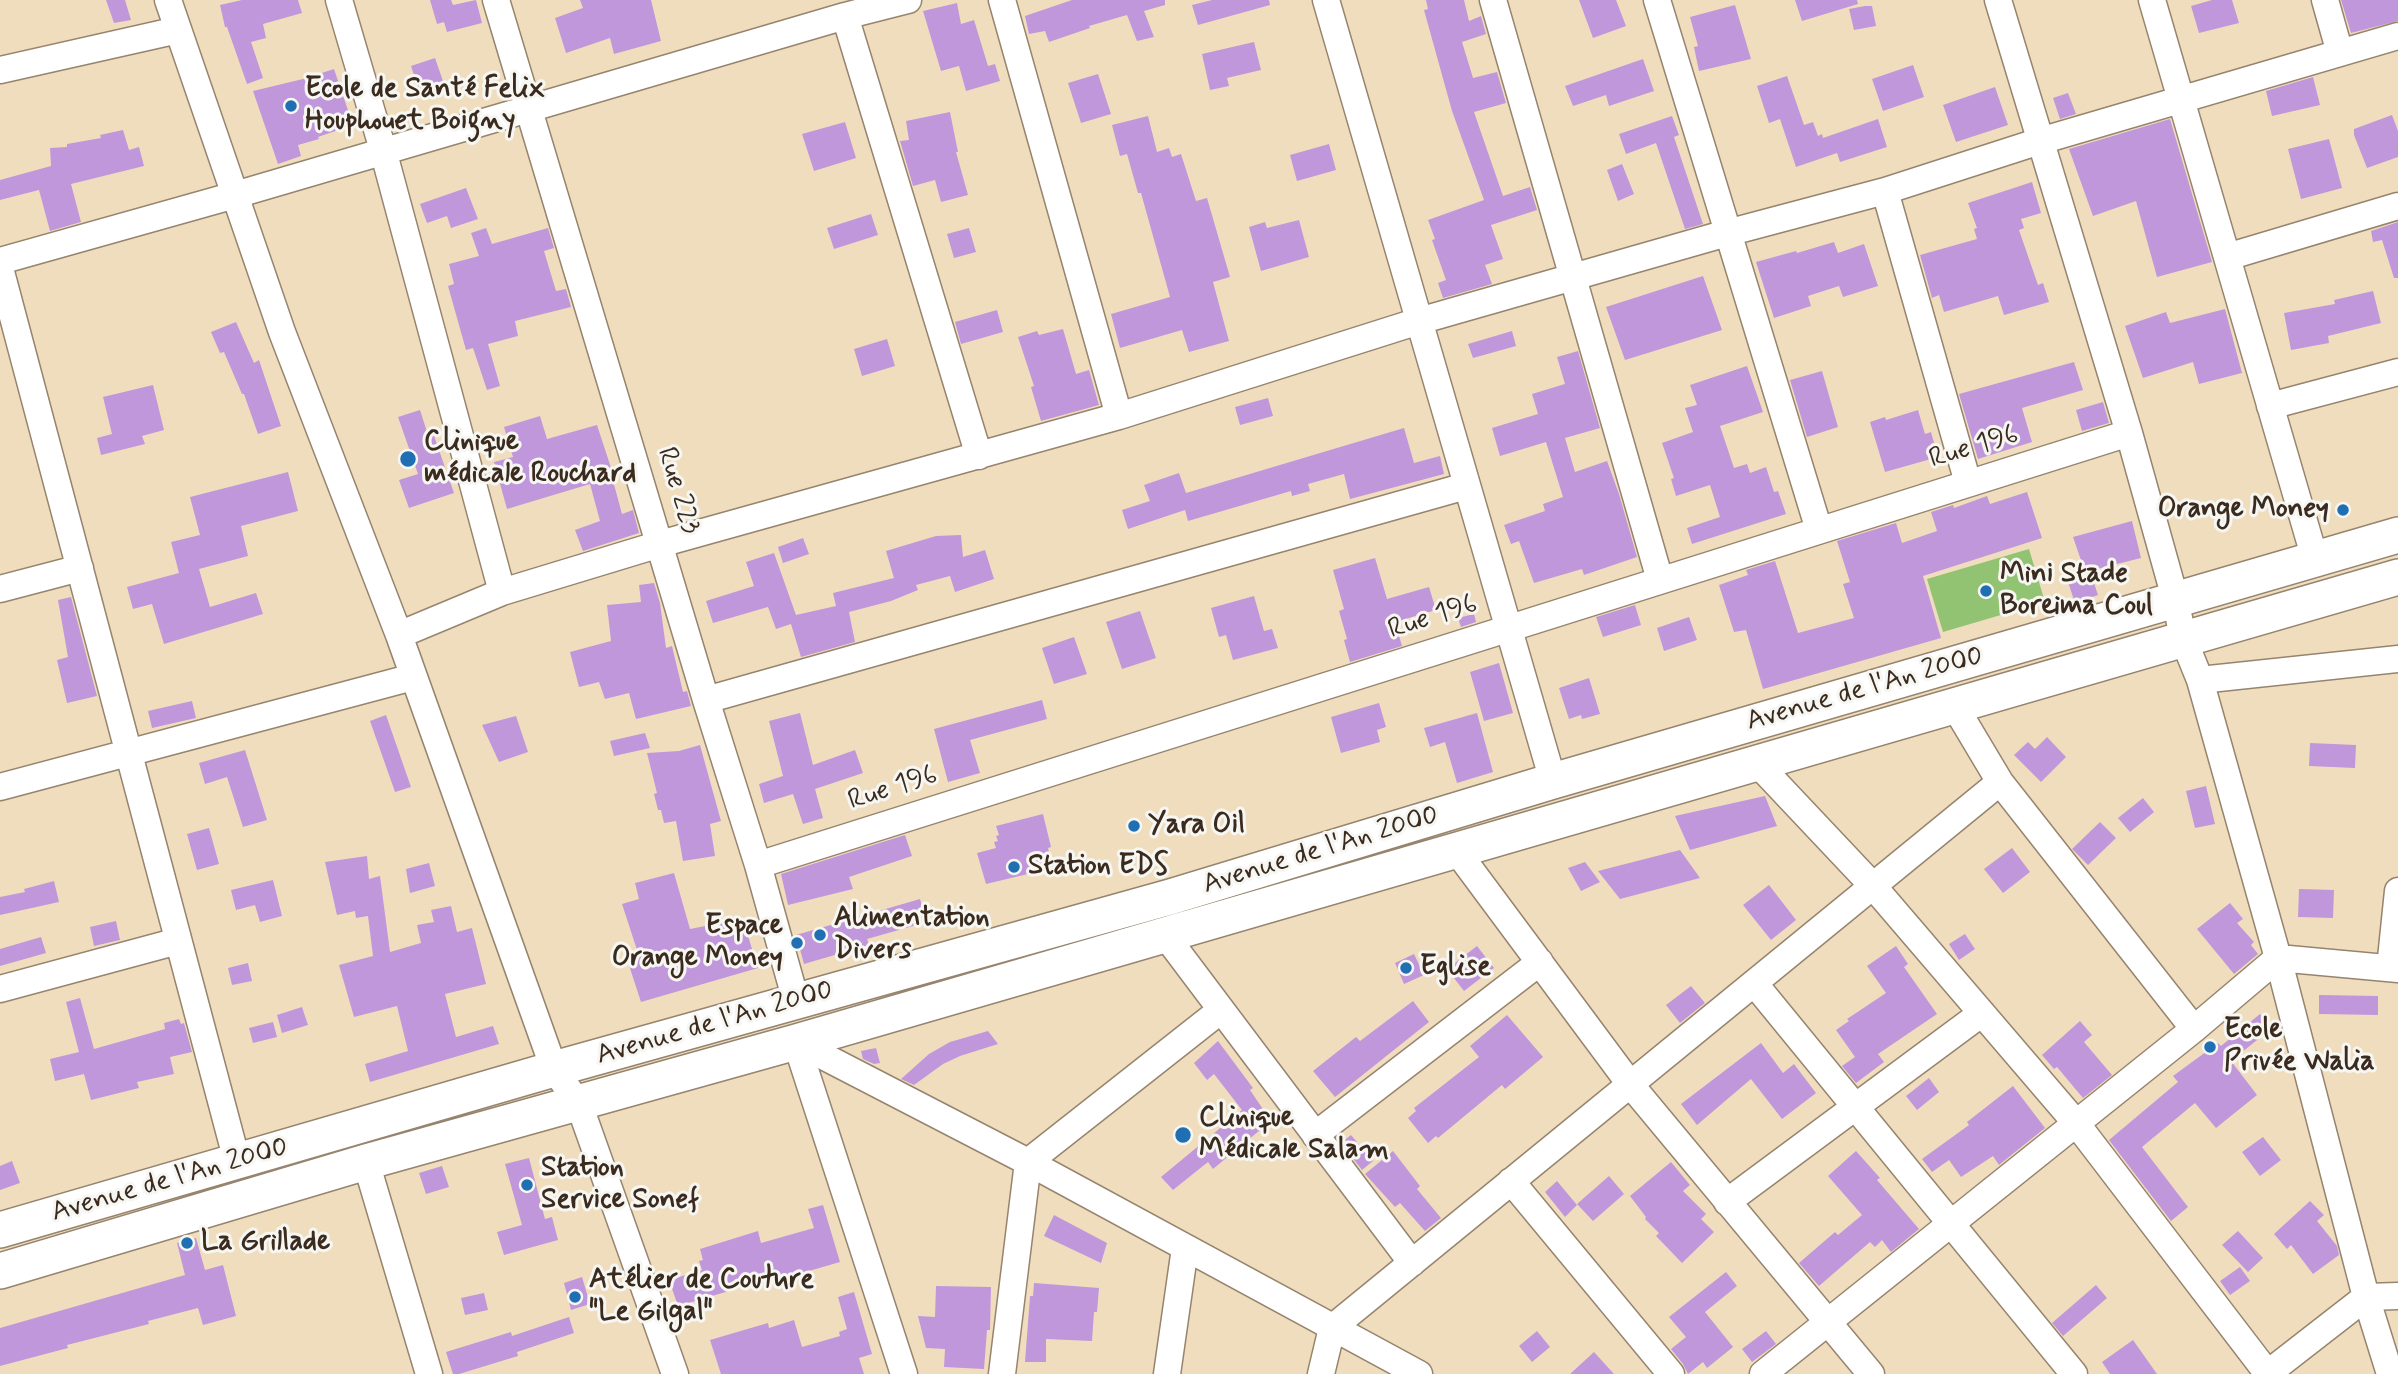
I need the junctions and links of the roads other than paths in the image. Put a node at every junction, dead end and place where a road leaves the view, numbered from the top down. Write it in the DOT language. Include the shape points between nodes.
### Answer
graph roads {
  1 [pos="168,0"];
  2 [pos="339,0"];
  3 [pos="496,0"];
  4 [pos="908,0"];
  5 [pos="1002,0"];
  6 [pos="1326,0"];
  7 [pos="1493,0"];
  8 [pos="1657,0"];
  9 [pos="1998,0"];
  10 [pos="2152,0"];
  11 [pos="2325,0"];
  12 [pos="845,16"];
  13 [pos="178,30"];
  14 [pos="2398,36"];
  15 [pos="2340,53"];
  16 [pos="0,69"];
  17 [pos="2181,100"];
  18 [pos="530,108"];
  19 [pos="2040,141"];
  20 [pos="383,150"];
  21 [pos="1885,191"];
  22 [pos="235,195"];
  23 [pos="2398,206"];
  24 [pos="1727,233"];
  25 [pos="2227,257"];
  26 [pos="0,261"];
  27 [pos="0,268"];
  28 [pos="1571,277"];
  29 [pos="1419,321"];
  30 [pos="2398,372"];
  31 [pos="2270,406"];
  32 [pos="1119,416"];
  33 [pos="2129,433"];
  34 [pos="978,456"];
  35 [pos="1968,483"];
  36 [pos="1466,486"];
  37 [pos="1819,530"];
  38 [pos="2398,535"];
  39 [pos="660,544"];
  40 [pos="2315,559"];
  41 [pos="80,568"];
  42 [pos="2398,577"];
  43 [pos="1660,580"];
  44 [pos="0,589"];
  45 [pos="502,592"];
  46 [pos="2175,598"];
  47 [pos="1508,627"];
  48 [pos="399,635"];
  49 [pos="2183,638"];
  50 [pos="2398,659"];
  51 [pos="413,677"];
  52 [pos="2200,680"];
  53 [pos="706,701"];
  54 [pos="1954,705"];
  55 [pos="127,753"];
  56 [pos="1757,763"];
  57 [pos="1553,781"];
  58 [pos="2000,782"];
  59 [pos="0,787"];
  60 [pos="1457,850"];
  61 [pos="758,865"];
  62 [pos="1873,886"];
  63 [pos="2398,891"];
  64 [pos="1165,935"];
  65 [pos="178,941"];
  66 [pos="2278,958"];
  67 [pos="1540,962"];
  68 [pos="2394,969"];
  69 [pos="1754,983"];
  70 [pos="0,989"];
  71 [pos="796,1001"];
  72 [pos="1221,1010"];
  73 [pos="1982,1013"];
  74 [pos="2194,1028"];
  75 [pos="796,1042"];
  76 [pos="554,1069"];
  77 [pos="1630,1084"];
  78 [pos="579,1104"];
  79 [pos="1855,1107"];
  80 [pos="2076,1123"];
  81 [pos="1315,1135"];
  82 [pos="237,1161"];
  83 [pos="366,1162"];
  84 [pos="1028,1162"];
  85 [pos="1511,1181"];
  86 [pos="1727,1202"];
  87 [pos="1950,1224"];
  88 [pos="0,1230"];
  89 [pos="1185,1248"];
  90 [pos="1412,1263"];
  91 [pos="0,1270"];
  92 [pos="2398,1296"];
  93 [pos="2366,1297"];
  94 [pos="1827,1322"];
  95 [pos="1332,1328"];
  96 [pos="667,1372"];
  97 [pos="429,1374"];
  98 [pos="904,1374"];
  99 [pos="1002,1374"];
  100 [pos="1167,1374"];
  101 [pos="1321,1374"];
  102 [pos="1419,1374"];
  103 [pos="1671,1374"];
  104 [pos="1763,1374"];
  105 [pos="1871,1374"];
  106 [pos="2074,1374"];
  107 [pos="2267,1374"];
  108 [pos="2390,1374"];
  1 -- 13 [label="street"];
  2 -- 20 [label="street"];
  3 -- 18 [label="street, Rue 223"];
  4 -- 12 [label="street"];
  5 -- 32 [label="street"];
  6 -- 29 [label="street"];
  7 -- 28 [label="street"];
  8 -- 24 [label="street"];
  9 -- 19 [label="street"];
  10 -- 17 [label="street"];
  11 -- 15 [label="street"];
  12 -- 18 [label="street"];
  12 -- 34 [label="street"];
  13 -- 16 [label="street"];
  13 -- 22 [label="street"];
  14 -- 15 [label="street"];
  15 -- 17 [label="street"];
  17 -- 19 [label="street"];
  17 -- 25 [label="street"];
  18 -- 20 [label="street"];
  18 -- 39 [label="street, Rue 223"];
  19 -- 21 [label="street"];
  19 -- 33 [label="street"];
  20 -- 22 [label="street"];
  20 -- 45 [label="street"];
  21 -- 24 [label="street"];
  21 -- 35 [label="street"];
  22 -- 26 [label="street"];
  22 -- 48 [label="street" via="282,332"];
  23 -- 25 [label="street"];
  24 -- 28 [label="street"];
  24 -- 37 [label="street"];
  25 -- 31 [label="street"];
  27 -- 41 [label="street"];
  28 -- 29 [label="street"];
  28 -- 43 [label="street"];
  29 -- 32 [label="street"];
  29 -- 36 [label="street"];
  30 -- 31 [label="street"];
  31 -- 40 [label="street"];
  32 -- 34 [label="street"];
  33 -- 35 [label="street, Rue 196"];
  33 -- 46 [label="street"];
  34 -- 39 [label="street"];
  35 -- 37 [label="street, Rue 196"];
  36 -- 47 [label="street"];
  36 -- 53 [label="street"];
  37 -- 43 [label="street, Rue 196"];
  38 -- 40 [label="main road, Avenue de l'An 2000"];
  39 -- 45 [label="street"];
  39 -- 53 [label="street, Rue 223"];
  40 -- 46 [label="main road, Avenue de l'An 2000"];
  41 -- 44 [label="street"];
  41 -- 55 [label="street"];
  42 -- 49 [label="main road, Avenue de l'An 2000"];
  43 -- 47 [label="street, Rue 196"];
  45 -- 48 [label="street"];
  46 -- 49 [label="street"];
  46 -- 57 [label="main road, Avenue de l'An 2000"];
  47 -- 57 [label="street"];
  47 -- 61 [label="street, Rue 196"];
  48 -- 51 [label="street"];
  49 -- 52 [label="street"];
  49 -- 54 [label="main road, Avenue de l'An 2000"];
  50 -- 52 [label="street"];
  51 -- 55 [label="street"];
  51 -- 76 [label="street"];
  52 -- 66 [label="street"];
  53 -- 61 [label="street, Rue 223"];
  54 -- 56 [label="main road, Avenue de l'An 2000"];
  54 -- 58 [label="street"];
  55 -- 59 [label="street"];
  55 -- 65 [label="street"];
  56 -- 60 [label="main road, Avenue de l'An 2000"];
  56 -- 62 [label="street"];
  57 -- 71 [label="main road, Avenue de l'An 2000" via="1170,897"];
  58 -- 62 [label="street"];
  58 -- 74 [label="street"];
  60 -- 64 [label="main road, Avenue de l'An 2000"];
  60 -- 67 [label="street"];
  61 -- 71 [label="street, Rue 223"];
  62 -- 69 [label="street"];
  62 -- 73 [label="street"];
  63 -- 68 [label="street"];
  64 -- 72 [label="street"];
  64 -- 75 [label="main road, Avenue de l'An 2000"];
  65 -- 70 [label="street"];
  65 -- 82 [label="street"];
  66 -- 68 [label="street"];
  66 -- 74 [label="street"];
  66 -- 93 [label="street"];
  67 -- 77 [label="street"];
  67 -- 81 [label="street"];
  69 -- 77 [label="street"];
  69 -- 79 [label="street"];
  71 -- 76 [label="main road, Avenue de l'An 2000"];
  72 -- 81 [label="street"];
  72 -- 84 [label="street"];
  73 -- 79 [label="street"];
  73 -- 80 [label="street"];
  74 -- 80 [label="street"];
  75 -- 78 [label="main road, Avenue de l'An 2000"];
  75 -- 84 [label="street"];
  75 -- 98 [label="street"];
  76 -- 78 [label="street"];
  76 -- 82 [label="main road, Avenue de l'An 2000"];
  77 -- 85 [label="street"];
  77 -- 86 [label="street"];
  78 -- 83 [label="main road, Avenue de l'An 2000"];
  78 -- 96 [label="street"];
  79 -- 86 [label="street"];
  79 -- 87 [label="street"];
  80 -- 87 [label="street"];
  80 -- 107 [label="street"];
  81 -- 90 [label="street"];
  82 -- 88 [label="main road, Avenue de l'An 2000"];
  83 -- 91 [label="main road, Avenue de l'An 2000"];
  83 -- 97 [label="street"];
  84 -- 89 [label="street"];
  84 -- 99 [label="street"];
  85 -- 90 [label="street"];
  85 -- 103 [label="street"];
  86 -- 94 [label="street"];
  87 -- 94 [label="street"];
  87 -- 106 [label="street"];
  89 -- 95 [label="street"];
  89 -- 100 [label="street"];
  90 -- 95 [label="street"];
  92 -- 93 [label="street"];
  93 -- 107 [label="street"];
  93 -- 108 [label="street"];
  94 -- 104 [label="street"];
  94 -- 105 [label="street"];
  95 -- 101 [label="street"];
  95 -- 102 [label="street"];
}
